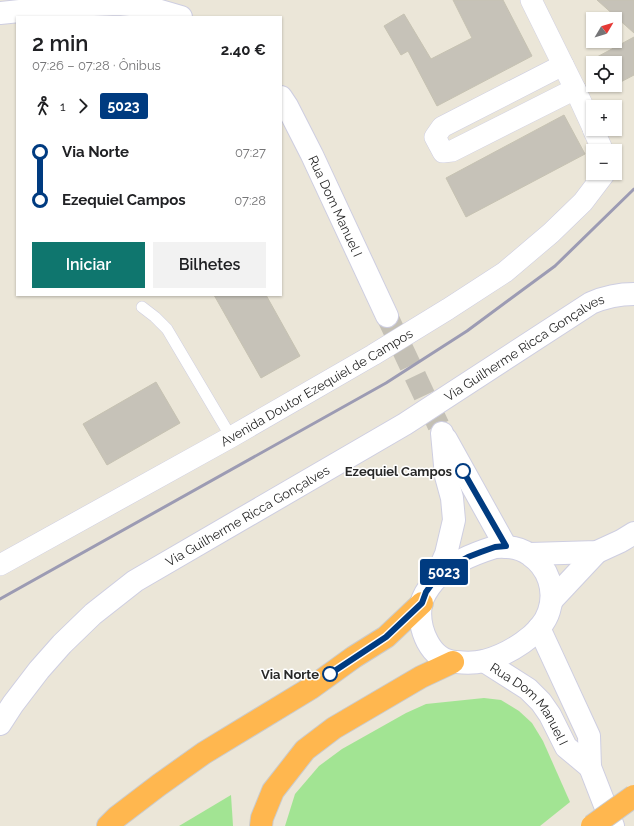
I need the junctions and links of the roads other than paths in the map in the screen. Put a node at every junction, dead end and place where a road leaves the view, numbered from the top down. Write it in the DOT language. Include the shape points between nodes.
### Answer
graph roads {
  1 [pos="531,0"];
  2 [pos="0,13"];
  3 [pos="178,16"];
  4 [pos="563,65"];
  5 [pos="575,89"];
  6 [pos="282,98"];
  7 [pos="586,113"];
  8 [pos="600,180"];
  9 [pos="634,294"];
  10 [pos="142,307"];
  11 [pos="387,316"];
  12 [pos="231,437"];
  13 [pos="634,533"];
  14 [pos="506,546"];
  15 [pos="597,552"];
  16 [pos="530,554"];
  17 [pos="0,565"];
  18 [pos="434,581"];
  19 [pos="552,600"];
  20 [pos="422,603"];
  21 [pos="539,628"];
  22 [pos="484,661"];
  23 [pos="453,662"];
  24 [pos="0,724"];
  25 [pos="590,767"];
  26 [pos="634,796"];
  27 [pos="108,826"];
  28 [pos="261,826"];
  29 [pos="592,826"];
  30 [pos="613,826"];
  1 -- 4 [label="street"];
  2 -- 3 [label="main road" via="118,4 143,6"];
  4 -- 5 [label="street"];
  4 -- 5 [label="street" via="442,127 435,138 443,152 452,151"];
  5 -- 7 [label="street"];
  6 -- 11 [label="main road, Rua Dom Manuel I" via="312,155"];
  8 -- 12 [label="street, Avenida Doutor Ezequiel de Campos" via="583,202 505,272 386,347"];
  9 -- 24 [label="main road, Via Guilherme Ricca Gonçalves" via="602,298 591,303 405,424 136,581 93,614 62,644 34,676"];
  10 -- 12 [label="lane" via="167,329"];
  12 -- 17 [label="street, Avenida Doutor Ezequiel de Campos"];
  13 -- 15 [label="main road" via="621,542"];
  14 -- 16 [label="main road"];
  14 -- 18 [label="main road" via="495,547 468,557 445,570"];
  14 -- 18 [label="main road" via="442,433 454,520 446,554"];
  15 -- 16 [label="main road"];
  15 -- 19 [label="main road"];
  16 -- 19 [label="main road" via="548,577"];
  18 -- 20 [label="main road"];
  19 -- 21 [label="main road" via="549,612"];
  20 -- 23 [label="main road" via="420,612 424,635 442,658"];
  20 -- 27 [label="highway" via="386,637 311,688 204,752"];
  21 -- 22 [label="main road" via="517,646"];
  21 -- 25 [label="main road, Rua Dom Manuel I" via="589,736"];
  22 -- 23 [label="main road"];
  22 -- 25 [label="main road, Rua Dom Manuel I" via="528,689 541,702 566,747"];
  23 -- 28 [label="highway" via="421,677 334,728 305,750 273,791"];
  25 -- 30 [label="main road, Rua Dom Manuel I"];
  26 -- 29 [label="highway, bridge"];
}
